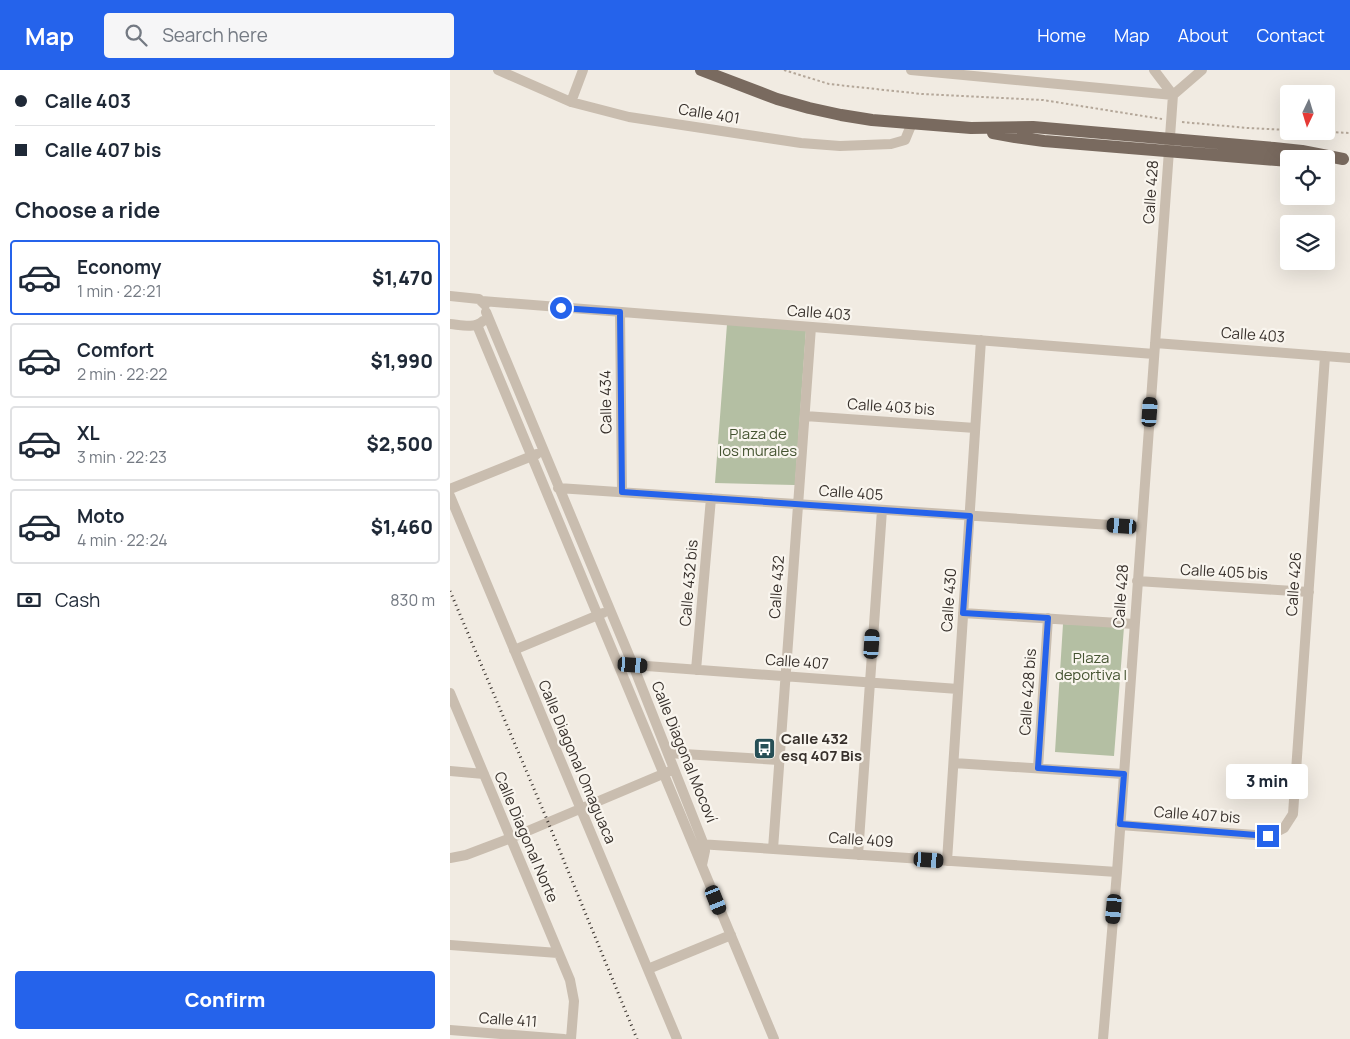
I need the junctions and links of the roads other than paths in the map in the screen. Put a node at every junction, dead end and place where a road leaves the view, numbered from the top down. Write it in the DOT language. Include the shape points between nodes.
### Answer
graph roads {
  1 [pos="498,70"];
  2 [pos="583,70"];
  3 [pos="701,70"];
  4 [pos="911,70"];
  5 [pos="1154,70"];
  6 [pos="1202,70"];
  7 [pos="1173,95"];
  8 [pos="571,102"];
  9 [pos="912,123"];
  10 [pos="1169,145"];
  11 [pos="1347,159"];
  12 [pos="1280,160"];
  13 [pos="450,296"];
  14 [pos="482,301"];
  15 [pos="486,312"];
  16 [pos="620,312"];
  17 [pos="450,324"];
  18 [pos="477,325"];
  19 [pos="811,327"];
  20 [pos="981,340"];
  21 [pos="1155,343"];
  22 [pos="1154,354"];
  23 [pos="1325,356"];
  24 [pos="1350,358"];
  25 [pos="805,416"];
  26 [pos="976,428"];
  27 [pos="543,451"];
  28 [pos="532,456"];
  29 [pos="558,488"];
  30 [pos="450,489"];
  31 [pos="622,492"];
  32 [pos="450,496"];
  33 [pos="711,498"];
  34 [pos="798,504"];
  35 [pos="882,510"];
  36 [pos="970,516"];
  37 [pos="1141,527"];
  38 [pos="1137,581"];
  39 [pos="1309,592"];
  40 [pos="610,610"];
  41 [pos="963,613"];
  42 [pos="598,615"];
  43 [pos="1048,618"];
  44 [pos="1134,624"];
  45 [pos="514,650"];
  46 [pos="633,665"];
  47 [pos="696,670"];
  48 [pos="786,677"];
  49 [pos="870,683"];
  50 [pos="958,689"];
  51 [pos="450,693"];
  52 [pos="668,753"];
  53 [pos="779,760"];
  54 [pos="954,763"];
  55 [pos="1038,768"];
  56 [pos="674,769"];
  57 [pos="450,771"];
  58 [pos="484,774"];
  59 [pos="664,774"];
  60 [pos="1124,774"];
  61 [pos="581,808"];
  62 [pos="1293,814"];
  63 [pos="1120,824"];
  64 [pos="510,838"];
  65 [pos="693,844"];
  66 [pos="704,845"];
  67 [pos="773,849"];
  68 [pos="858,855"];
  69 [pos="450,858"];
  70 [pos="947,861"];
  71 [pos="702,865"];
  72 [pos="1117,872"];
  73 [pos="731,935"];
  74 [pos="450,946"];
  75 [pos="558,952"];
  76 [pos="648,969"];
  77 [pos="450,1030"];
  78 [pos="564,1039"];
  79 [pos="572,1039"];
  80 [pos="677,1039"];
  81 [pos="774,1039"];
  82 [pos="1103,1039"];
  1 -- 8 [label="street, Calle 401"];
  2 -- 8 [label="street"];
  3 -- 9 [label="main road" via="809,108 872,120"];
  4 -- 7 [label="street"];
  5 -- 7 [label="street"];
  6 -- 7 [label="street"];
  7 -- 10 [label="street, Calle 428"];
  8 -- 9 [label="street, Calle 401" via="629,117 760,138 840,146 891,144 905,140"];
  9 -- 10 [label="main road" via="971,128 1033,127"];
  10 -- 11 [label="main road" via="1290,150"];
  10 -- 12 [label="main road"];
  10 -- 21 [label="street, Calle 428"];
  13 -- 14 [label="street, Calle 403"];
  14 -- 15 [label="street"];
  14 -- 16 [label="street, Calle 403"];
  15 -- 18 [label="street" via="484,320"];
  15 -- 27 [label="street, Calle Diagonal Mocoví"];
  16 -- 19 [label="street, Calle 403"];
  16 -- 31 [label="street, Calle 434"];
  17 -- 18 [label="street"];
  18 -- 28 [label="street, Calle Diagonal Mocoví"];
  19 -- 20 [label="street, Calle 403"];
  19 -- 25 [label="street, Calle 432"];
  20 -- 22 [label="street, Calle 403"];
  20 -- 26 [label="street, Calle 430"];
  21 -- 22 [label="street, Calle 428"];
  21 -- 23 [label="street, Calle 403"];
  22 -- 37 [label="street, Calle 428"];
  23 -- 24 [label="street, Calle 403"];
  23 -- 39 [label="street, Calle 426"];
  25 -- 26 [label="street, Calle 403 bis"];
  25 -- 34 [label="street, Calle 432"];
  26 -- 36 [label="street, Calle 430"];
  27 -- 28 [label="street"];
  27 -- 29 [label="street, Calle Diagonal Mocoví"];
  28 -- 30 [label="street"];
  28 -- 42 [label="street, Calle Diagonal Mocoví"];
  29 -- 31 [label="street, Calle 405"];
  29 -- 40 [label="street, Calle Diagonal Mocoví"];
  31 -- 33 [label="street, Calle 405"];
  32 -- 45 [label="street, Calle Diagonal Omaguaca"];
  33 -- 34 [label="street, Calle 405"];
  33 -- 47 [label="street, Calle 432 bis"];
  34 -- 35 [label="street, Calle 405"];
  34 -- 48 [label="street, Calle 432"];
  35 -- 36 [label="street, Calle 405"];
  35 -- 49 [label="street"];
  36 -- 37 [label="street, Calle 405"];
  36 -- 41 [label="street, Calle 430"];
  37 -- 38 [label="street, Calle 428"];
  38 -- 39 [label="street, Calle 405 bis"];
  38 -- 44 [label="street, Calle 428"];
  39 -- 62 [label="street, Calle 426"];
  40 -- 42 [label="street"];
  40 -- 46 [label="street, Calle Diagonal Mocoví"];
  41 -- 43 [label="street"];
  41 -- 50 [label="street, Calle 430"];
  42 -- 45 [label="street"];
  42 -- 59 [label="street, Calle Diagonal Mocoví"];
  43 -- 44 [label="street"];
  43 -- 55 [label="street, Calle 428 bis"];
  44 -- 60 [label="street, Calle 428"];
  45 -- 61 [label="street, Calle Diagonal Omaguaca"];
  46 -- 47 [label="street, Calle 407"];
  46 -- 52 [label="street, Calle Diagonal Mocoví"];
  47 -- 48 [label="street, Calle 407"];
  48 -- 49 [label="street, Calle 407"];
  48 -- 53 [label="street, Calle 432"];
  49 -- 50 [label="street, Calle 407"];
  49 -- 68 [label="street"];
  50 -- 54 [label="street, Calle 430"];
  51 -- 58 [label="street, Calle Diagonal Norte"];
  52 -- 53 [label="street"];
  52 -- 56 [label="street, Calle Diagonal Mocoví"];
  53 -- 67 [label="street, Calle 432"];
  54 -- 55 [label="street"];
  54 -- 70 [label="street, Calle 430"];
  55 -- 60 [label="street"];
  56 -- 59 [label="street"];
  56 -- 66 [label="street, Calle Diagonal Mocoví"];
  57 -- 58 [label="street"];
  58 -- 64 [label="street, Calle Diagonal Norte"];
  59 -- 61 [label="street"];
  59 -- 65 [label="street, Calle Diagonal Mocoví"];
  60 -- 63 [label="street, Calle 428"];
  61 -- 64 [label="street"];
  61 -- 76 [label="street, Calle Diagonal Omaguaca"];
  62 -- 63 [label="street, Calle 407 bis" via="1284,828 1268,836"];
  63 -- 72 [label="street, Calle 428"];
  64 -- 69 [label="street"];
  64 -- 75 [label="street, Calle Diagonal Norte"];
  65 -- 66 [label="street, Calle 409"];
  65 -- 71 [label="street, Calle Diagonal Mocoví"];
  66 -- 67 [label="street, Calle 409"];
  66 -- 71 [label="street, Calle Diagonal Mocoví"];
  67 -- 68 [label="street, Calle 409"];
  68 -- 70 [label="street, Calle 409"];
  70 -- 72 [label="street, Calle 409"];
  71 -- 73 [label="street, Calle Diagonal Mocoví"];
  72 -- 82 [label="street, Calle 428"];
  73 -- 76 [label="street"];
  73 -- 81 [label="street, Calle Diagonal Mocoví"];
  74 -- 75 [label="street"];
  75 -- 79 [label="street, Calle Diagonal Norte" via="573,994"];
  76 -- 80 [label="street, Calle Diagonal Omaguaca"];
  77 -- 78 [label="street, Calle 411"];
}
